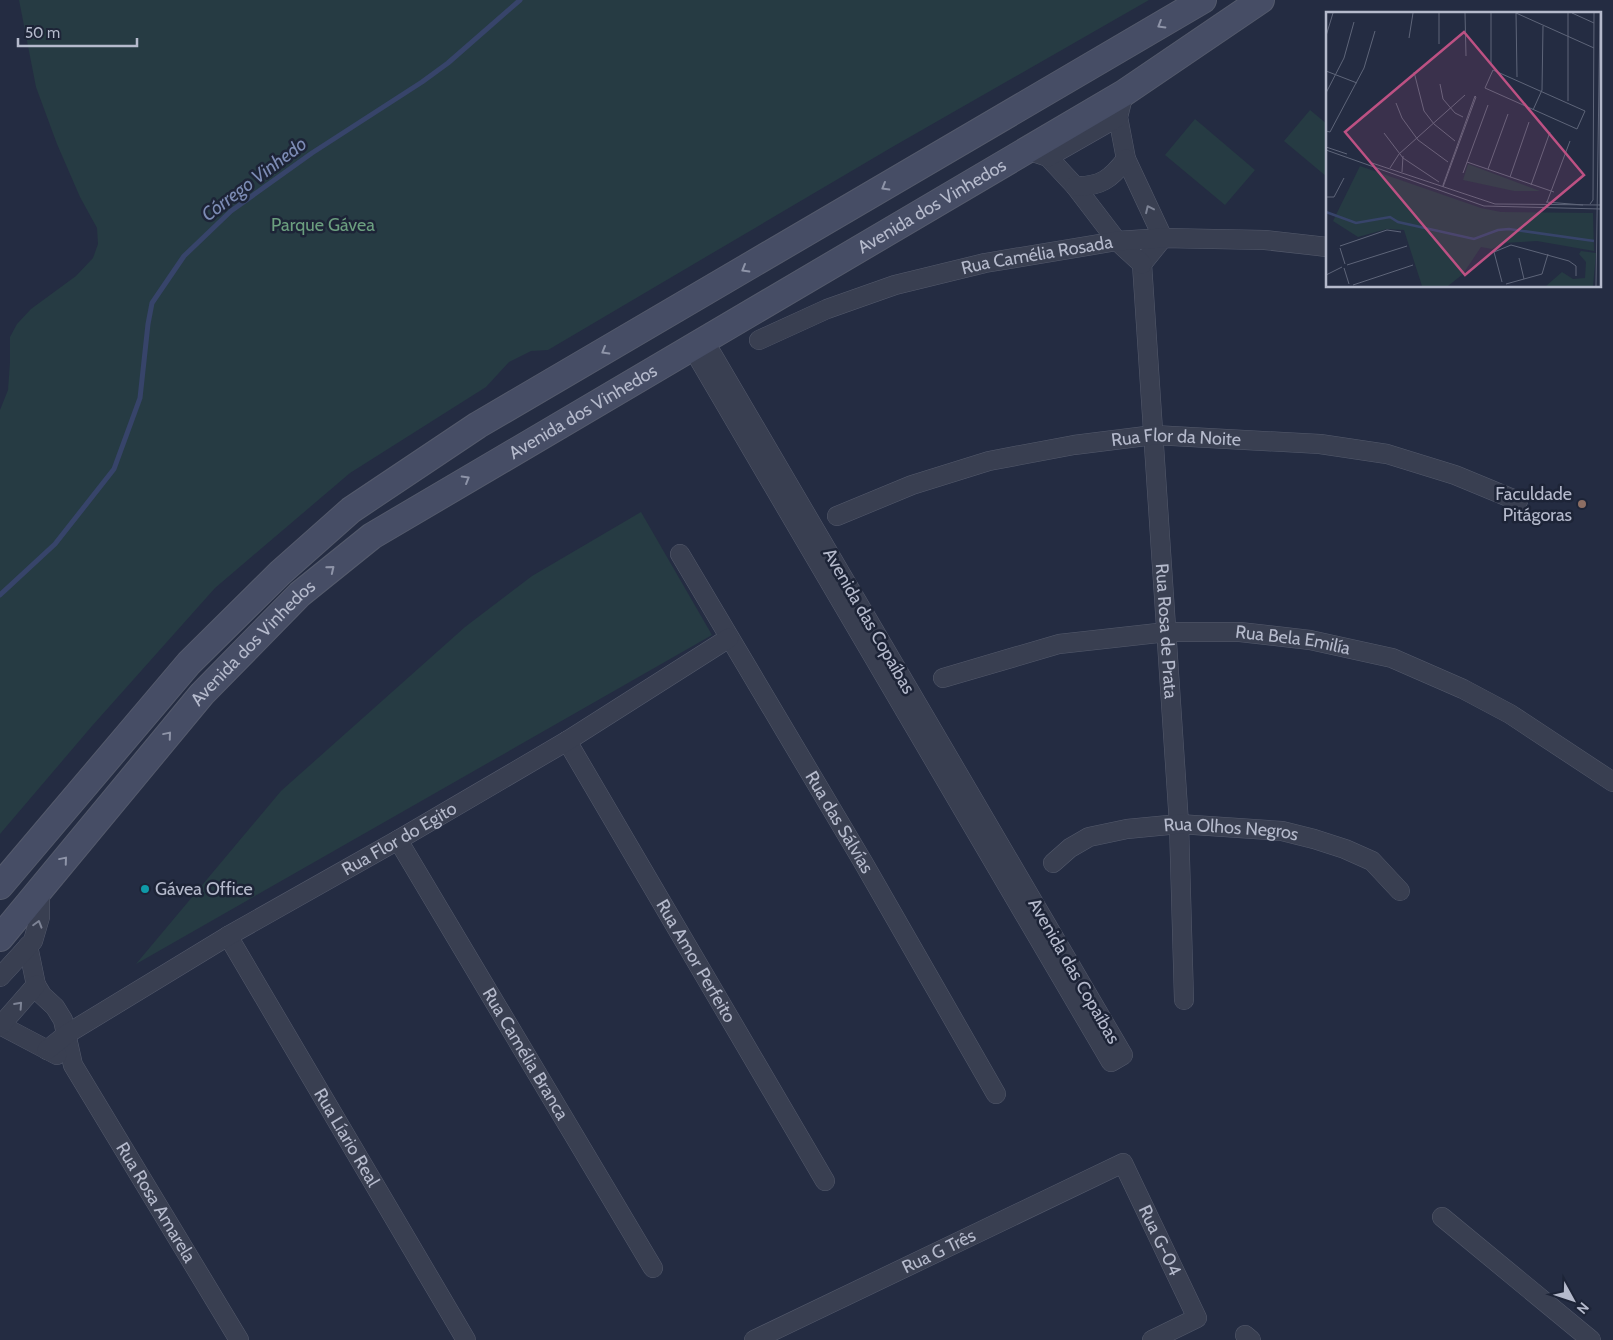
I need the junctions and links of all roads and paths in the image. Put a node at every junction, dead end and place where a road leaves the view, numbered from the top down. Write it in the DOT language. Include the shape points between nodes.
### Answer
graph roads {
  1 [pos="1203,0"];
  2 [pos="1261,0"];
  3 [pos="1117,51"];
  4 [pos="1121,105"];
  5 [pos="1038,154"];
  6 [pos="1126,159"];
  7 [pos="1075,186"];
  8 [pos="910,218"];
  9 [pos="1163,238"];
  10 [pos="1116,241"];
  11 [pos="1326,247"];
  12 [pos="1142,264"];
  13 [pos="759,340"];
  14 [pos="699,344"];
  15 [pos="554,381"];
  16 [pos="1154,434"];
  17 [pos="1518,501"];
  18 [pos="837,516"];
  19 [pos="372,536"];
  20 [pos="680,554"];
  21 [pos="1167,632"];
  22 [pos="729,638"];
  23 [pos="944,678"];
  24 [pos="567,741"];
  25 [pos="1613,782"];
  26 [pos="1179,824"];
  27 [pos="398,840"];
  28 [pos="1053,863"];
  29 [pos="0,886"];
  30 [pos="40,889"];
  31 [pos="1400,891"];
  32 [pos="228,936"];
  33 [pos="0,938"];
  34 [pos="28,946"];
  35 [pos="0,977"];
  36 [pos="36,985"];
  37 [pos="1184,1000"];
  38 [pos="0,1025"];
  39 [pos="67,1034"];
  40 [pos="47,1050"];
  41 [pos="73,1065"];
  42 [pos="996,1094"];
  43 [pos="1123,1163"];
  44 [pos="825,1180"];
  45 [pos="1442,1217"];
  46 [pos="653,1268"];
  47 [pos="239,1340"];
  48 [pos="466,1340"];
  49 [pos="754,1340"];
  50 [pos="1152,1340"];
  51 [pos="1591,1340"];
  1 -- 3 [label="main road, Avenida dos Vinhedos, one-way"];
  2 -- 4 [label="main road, Avenida dos Vinhedos"];
  3 -- 8 [label="main road" via="985,145 908,193"];
  3 -- 15 [label="main road, Avenida dos Vinhedos, one-way"];
  4 -- 5 [label="main road, Avenida dos Vinhedos"];
  4 -- 6 [label="street"];
  5 -- 7 [label="street"];
  5 -- 8 [label="main road, Avenida dos Vinhedos"];
  6 -- 7 [label="street" via="1116,172 1098,184"];
  9 -- 6 [label="street, one-way"];
  7 -- 10 [label="street"];
  8 -- 14 [label="main road, Avenida dos Vinhedos"];
  9 -- 10 [label="street, Rua Camélia Rosada"];
  9 -- 11 [label="street, Rua Camélia Rosada" via="1265,240"];
  9 -- 12 [label="street"];
  10 -- 12 [label="street"];
  10 -- 13 [label="street, Rua Camélia Rosada" via="985,263 896,285 827,309"];
  12 -- 16 [label="street, Rua Rosa de Prata"];
  14 -- 14 [label="street, Avenida das Copaíbas" via="700,361 1111,1062 1123,1055 712,354"];
  19 -- 14 [label="main road, Avenida dos Vinhedos, one-way"];
  15 -- 19 [label="main road" via="562,395 458,457"];
  15 -- 29 [label="main road, Avenida dos Vinhedos" via="478,425 351,510 280,573 189,663"];
  16 -- 17 [label="street, Rua Flor da Noite" via="1320,444 1387,454 1455,475"];
  16 -- 18 [label="street, Rua Flor da Noite" via="989,460 912,485"];
  16 -- 21 [label="street, Rua Rosa de Prata"];
  30 -- 19 [label="main road, Avenida dos Vinhedos, one-way" via="202,694 300,594"];
  20 -- 22 [label="street, Rua das Sálvías"];
  21 -- 23 [label="street, Rua Bela Emilía" via="1059,644"];
  21 -- 25 [label="street, Rua Bela Emilía" via="1240,632 1310,640 1392,658 1510,714"];
  21 -- 26 [label="street, Rua Rosa de Prata"];
  22 -- 24 [label="street, Rua Flor do Egito"];
  22 -- 42 [label="street, Rua das Sálvías"];
  24 -- 27 [label="street, Rua Flor do Egito"];
  24 -- 44 [label="street, Rua Amor Perfeito"];
  26 -- 28 [label="street, Rua Olhos Negros" via="1089,837"];
  26 -- 31 [label="street, Rua Olhos Negros" via="1282,831 1314,839 1372,861"];
  26 -- 37 [label="street, Rua Rosa de Prata"];
  27 -- 32 [label="street, Rua Flor do Egito"];
  27 -- 46 [label="street, Rua Camélia Branca"];
  30 -- 33 [label="main road, Avenida dos Vinhedos"];
  34 -- 30 [label="street, one-way" via="33,941 40,917"];
  32 -- 39 [label="street, Rua Flor do Egito"];
  32 -- 48 [label="street, Rua Líario Real"];
  34 -- 35 [label="street"];
  34 -- 36 [label="street"];
  38 -- 36 [label="street, one-way"];
  36 -- 39 [label="street, Rua Rosa Amarela" via="55,1007"];
  38 -- 40 [label="street, Rua Rosa Amarela"];
  39 -- 40 [label="street, Rua Flor do Egito"];
  39 -- 41 [label="street, Rua Rosa Amarela"];
  40 -- 41 [label="street, Rua Rosa Amarela"];
  41 -- 47 [label="street, Rua Rosa Amarela"];
  43 -- 49 [label="street, Rua G Três"];
  43 -- 50 [label="street, Rua G-04" via="1197,1318"];
  45 -- 51 [label="street"];
}
